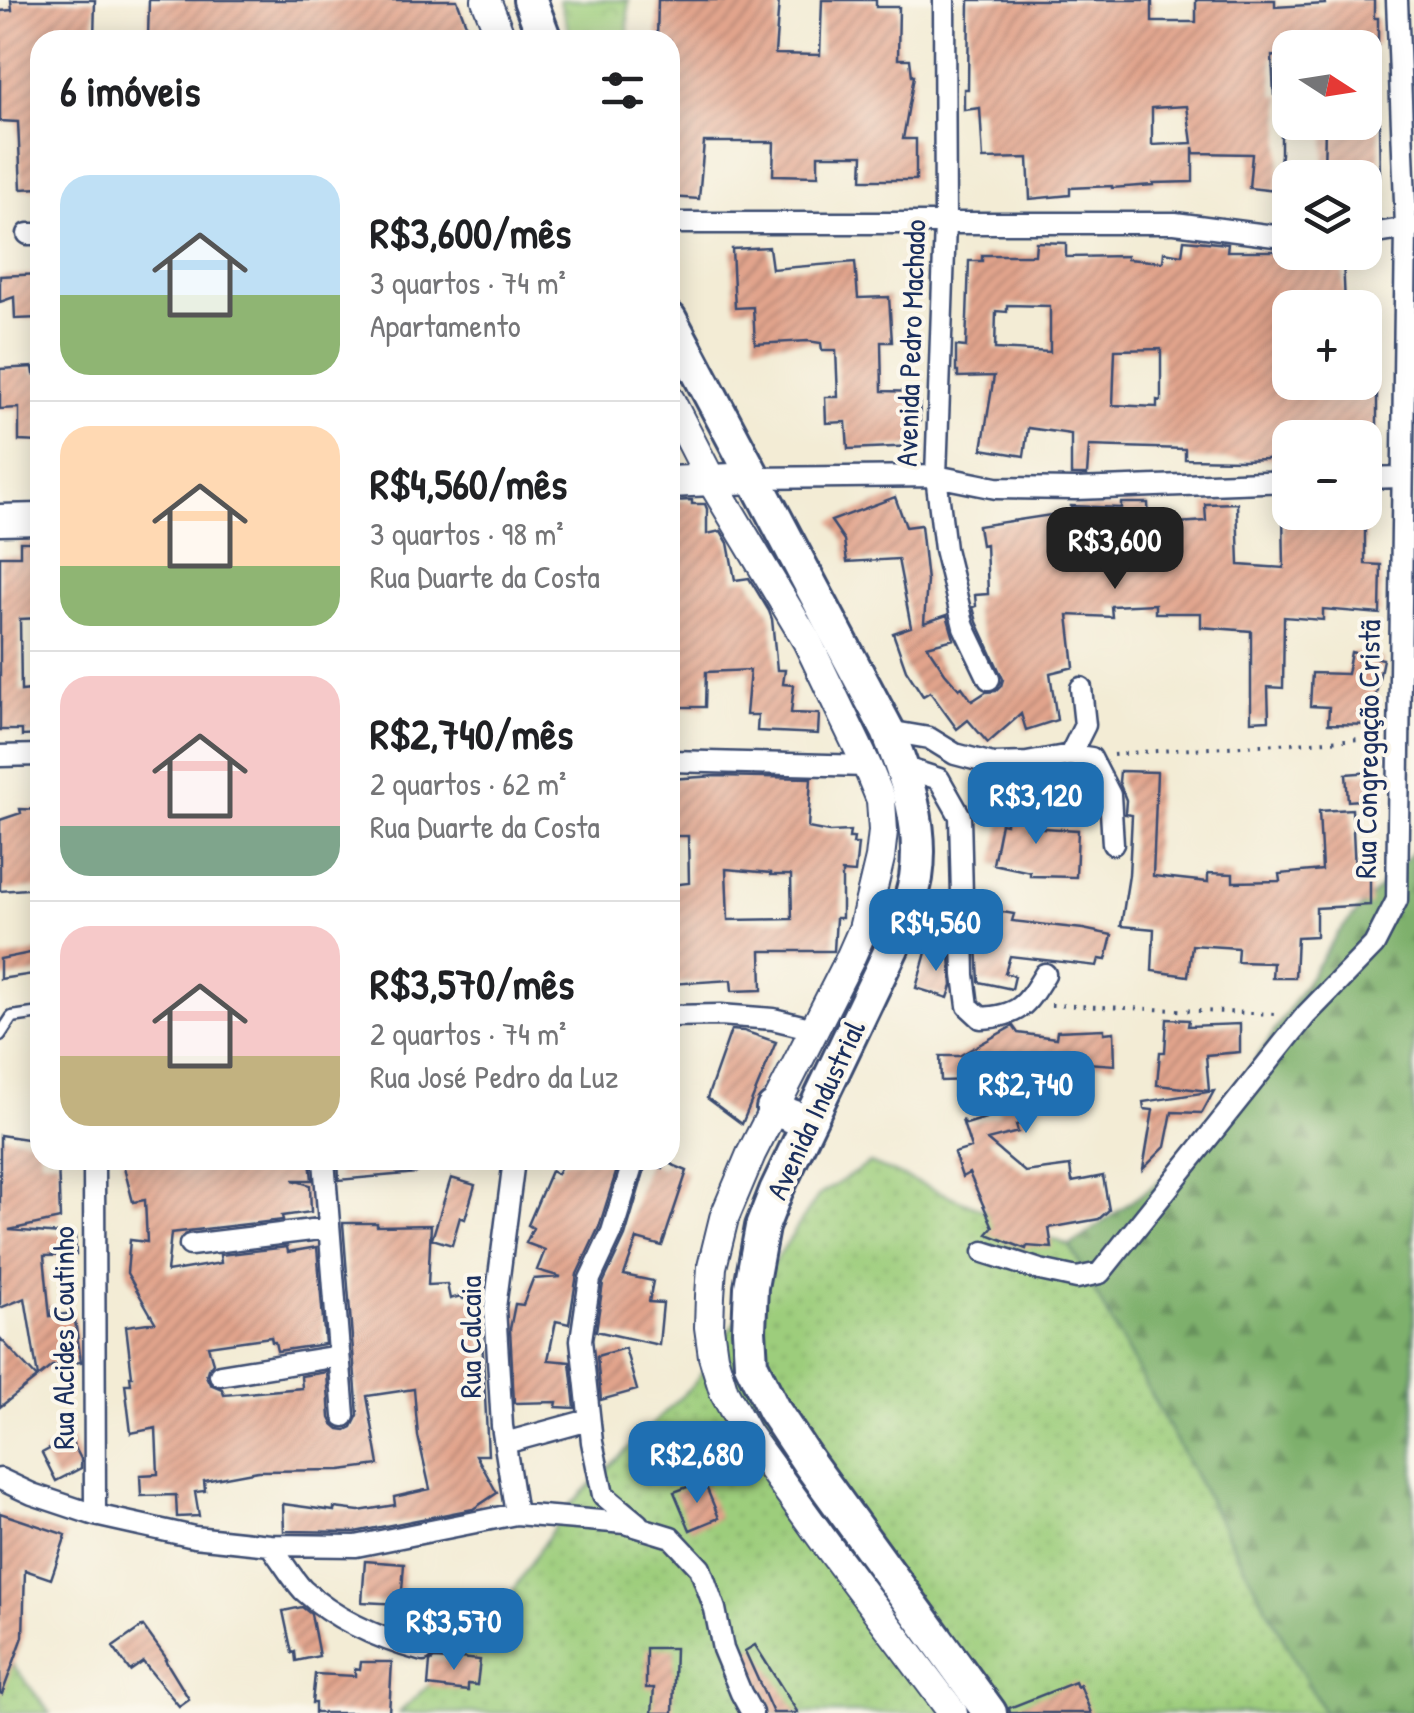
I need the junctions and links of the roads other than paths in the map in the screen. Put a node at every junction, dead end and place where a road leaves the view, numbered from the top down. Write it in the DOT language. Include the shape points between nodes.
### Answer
graph roads {
  1 [pos="486,0"];
  2 [pos="530,0"];
  3 [pos="944,0"];
  4 [pos="1398,0"];
  5 [pos="498,30"];
  6 [pos="541,30"];
  7 [pos="680,224"];
  8 [pos="945,224"];
  9 [pos="1410,227"];
  10 [pos="1382,232"];
  11 [pos="1272,236"];
  12 [pos="680,337"];
  13 [pos="680,420"];
  14 [pos="936,476"];
  15 [pos="1401,477"];
  16 [pos="753,478"];
  17 [pos="1382,478"];
  18 [pos="680,482"];
  19 [pos="712,482"];
  20 [pos="1272,482"];
  21 [pos="30,519"];
  22 [pos="0,520"];
  23 [pos="988,679"];
  24 [pos="1081,688"];
  25 [pos="888,731"];
  26 [pos="1070,755"];
  27 [pos="0,756"];
  28 [pos="30,756"];
  29 [pos="680,761"];
  30 [pos="867,766"];
  31 [pos="902,768"];
  32 [pos="1113,844"];
  33 [pos="1045,974"];
  34 [pos="6,1017"];
  35 [pos="680,1022"];
  36 [pos="814,1029"];
  37 [pos="0,1035"];
  38 [pos="773,1109"];
  39 [pos="808,1122"];
  40 [pos="94,1170"];
  41 [pos="325,1170"];
  42 [pos="513,1170"];
  43 [pos="631,1170"];
  44 [pos="328,1228"];
  45 [pos="190,1245"];
  46 [pos="984,1252"];
  47 [pos="339,1356"];
  48 [pos="220,1375"];
  49 [pos="344,1416"];
  50 [pos="589,1420"];
  51 [pos="505,1444"];
  52 [pos="0,1480"];
  53 [pos="516,1514"];
  54 [pos="95,1515"];
  55 [pos="643,1529"];
  56 [pos="270,1545"];
  57 [pos="423,1651"];
  58 [pos="752,1713"];
  59 [pos="952,1713"];
  60 [pos="990,1713"];
  1 -- 5 [label="street"];
  2 -- 6 [label="main road"];
  3 -- 8 [label="street, Avenida Pedro Machado"];
  4 -- 9 [label="street, Rua Congregação Cristã"];
  7 -- 8 [label="street"];
  8 -- 11 [label="street" via="1175,223"];
  8 -- 14 [label="street, Avenida Pedro Machado"];
  9 -- 10 [label="street"];
  9 -- 15 [label="street, Rua Congregação Cristã"];
  12 -- 16 [label="main road, Avenida Industrial"];
  13 -- 19 [label="street, Avenida Industrial"];
  14 -- 16 [label="street"];
  14 -- 20 [label="street" via="996,488"];
  14 -- 23 [label="street, Avenida Pedro Machado" via="944,548 964,627"];
  15 -- 17 [label="street"];
  15 -- 46 [label="street, Rua Congregação Cristã" via="1397,900 1374,945 1306,1015 1100,1273 1078,1278"];
  16 -- 19 [label="main road"];
  16 -- 25 [label="main road, Avenida Industrial"];
  18 -- 19 [label="main road"];
  19 -- 30 [label="street, Avenida Industrial" via="806,641"];
  21 -- 22 [label="main road"];
  24 -- 26 [label="street" via="1086,725"];
  25 -- 26 [label="street" via="929,738 955,754 993,764"];
  25 -- 31 [label="main road, Avenida Industrial"];
  26 -- 32 [label="street" via="1091,758 1110,795"];
  27 -- 28 [label="street"];
  29 -- 30 [label="street"];
  30 -- 36 [label="street, Avenida Industrial" via="880,800 880,858 863,929"];
  31 -- 33 [label="street" via="938,779 960,816 968,1006 982,1018 1004,1016 1025,1004"];
  31 -- 39 [label="main road, Avenida Industrial" via="918,836 916,880 903,925"];
  34 -- 37 [label="lane"];
  35 -- 36 [label="street" via="720,1015"];
  36 -- 38 [label="street, Avenida Industrial"];
  38 -- 39 [label="main road"];
  38 -- 59 [label="street, Avenida Industrial" via="724,1218 712,1267 709,1327 724,1392 747,1434"];
  39 -- 60 [label="main road, Avenida Industrial" via="759,1241 751,1287 752,1364 809,1464"];
  40 -- 54 [label="street, Rua Alcides Coutinho"];
  41 -- 44 [label="street"];
  42 -- 51 [label="street, Rua Calcaia" via="495,1308"];
  43 -- 50 [label="street" via="590,1279 582,1340"];
  44 -- 45 [label="street"];
  44 -- 47 [label="street"];
  47 -- 48 [label="street"];
  47 -- 49 [label="street"];
  50 -- 51 [label="street"];
  50 -- 55 [label="street" via="603,1495"];
  51 -- 53 [label="street, Rua Calcaia"];
  52 -- 54 [label="street"];
  53 -- 55 [label="street"];
  53 -- 56 [label="street" via="356,1546"];
  54 -- 56 [label="street"];
  55 -- 58 [label="street" via="671,1537 700,1568 723,1649"];
  56 -- 57 [label="street" via="302,1589 346,1621"];
}
